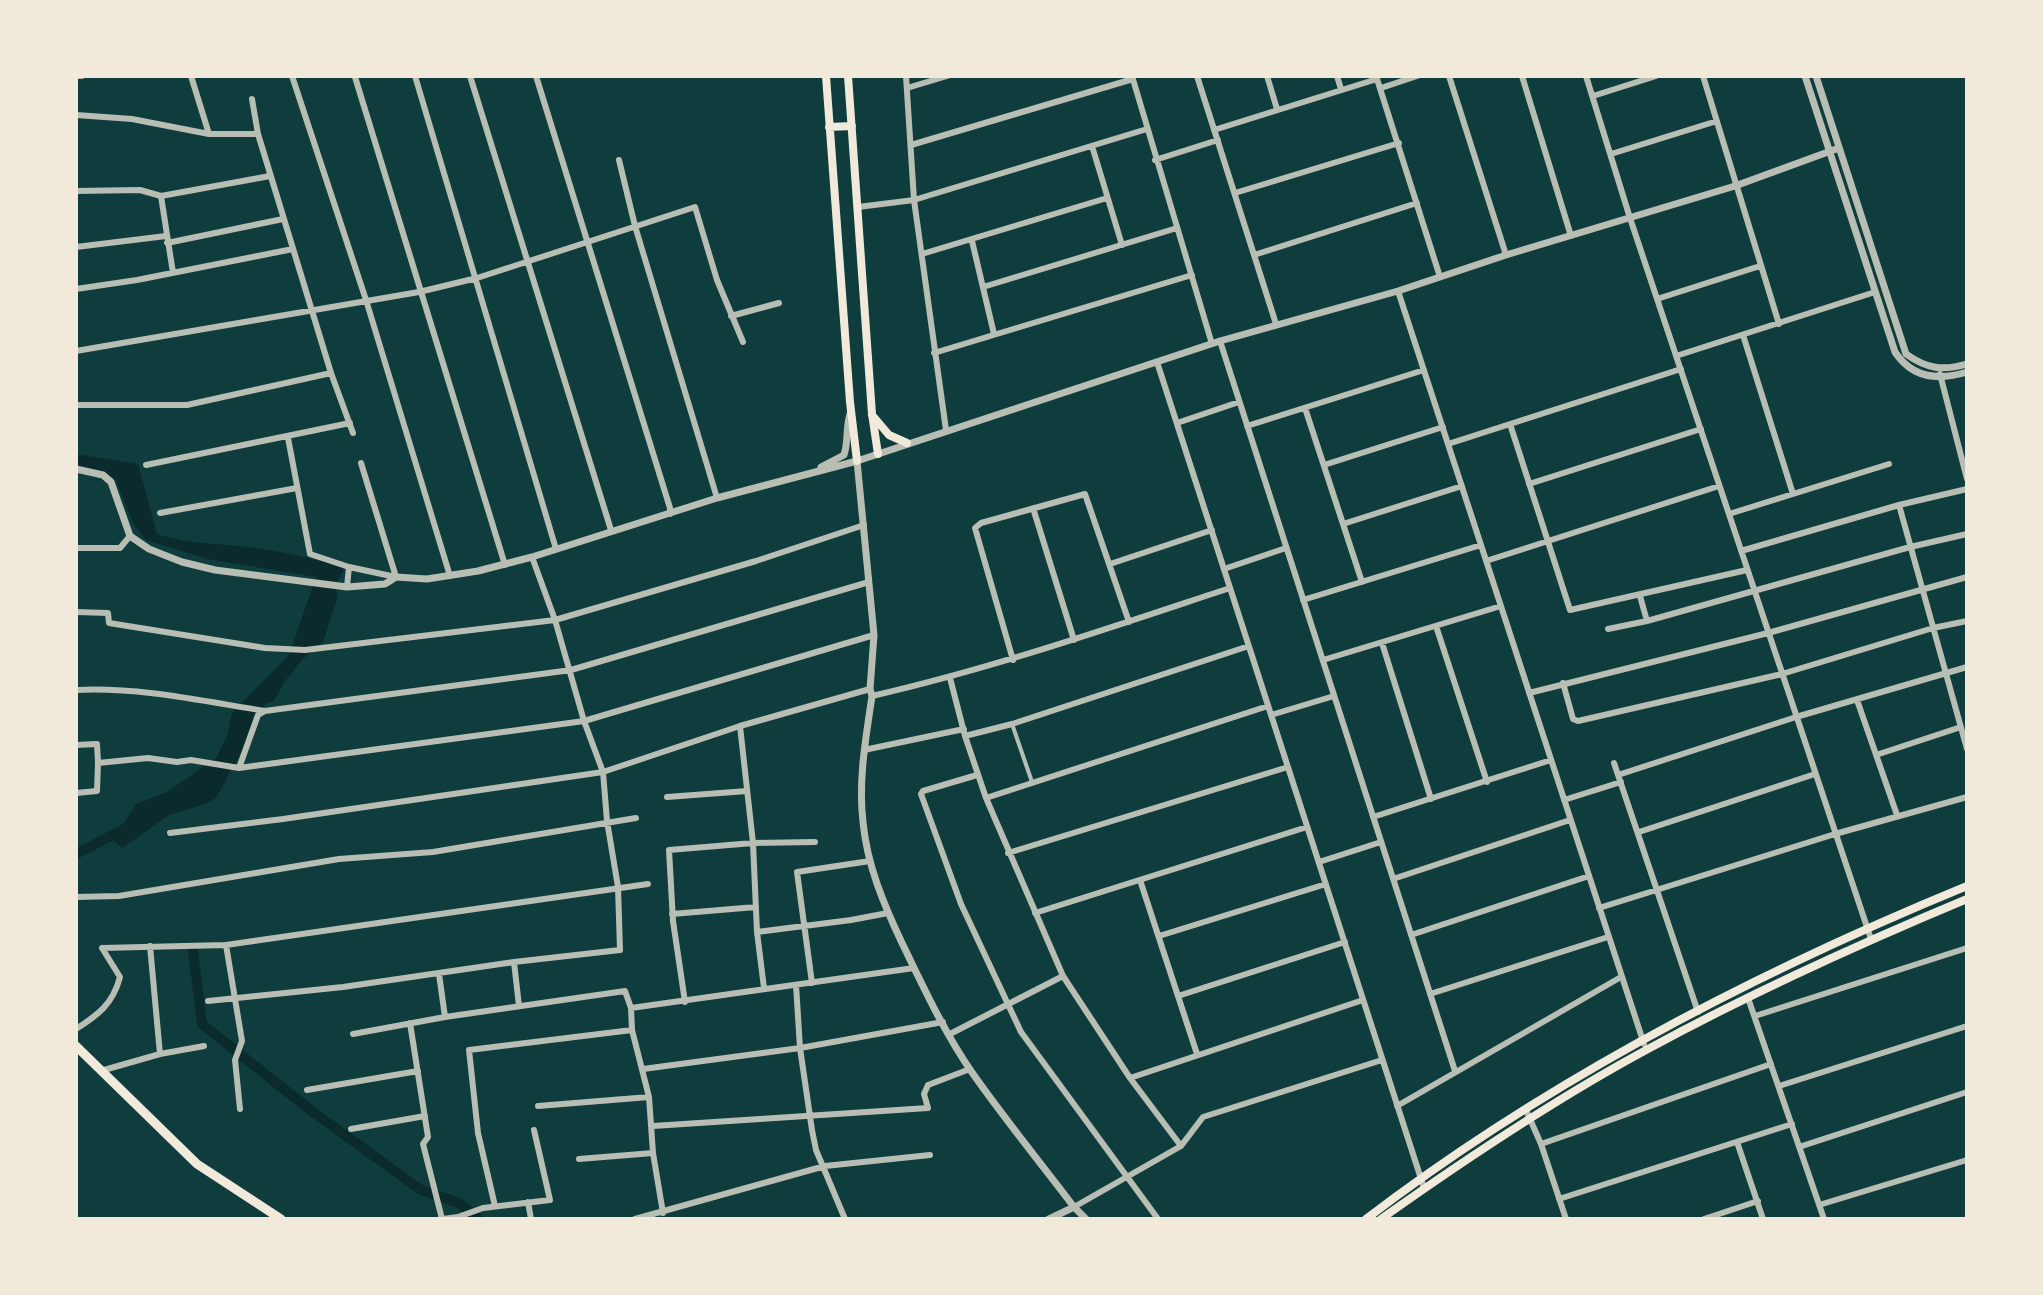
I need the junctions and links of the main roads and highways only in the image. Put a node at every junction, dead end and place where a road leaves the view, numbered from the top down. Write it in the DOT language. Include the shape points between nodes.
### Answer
graph roads {
  1 [pos="826,76"];
  2 [pos="848,76"];
  3 [pos="852,126"];
  4 [pos="829,127"];
  5 [pos="863,289"];
  6 [pos="842,290"];
  7 [pos="872,414"];
  8 [pos="907,443"];
  9 [pos="878,454"];
  10 [pos="857,461"];
  11 [pos="1967,886"];
  12 [pos="1967,899"];
  13 [pos="76,1046"];
  14 [pos="1528,1114"];
  15 [pos="281,1219"];
  16 [pos="1366,1219"];
  17 [pos="1381,1219"];
  1 -- 4 [label="main road"];
  2 -- 3 [label="main road"];
  3 -- 4 [label="main road"];
  3 -- 5 [label="main road"];
  4 -- 6 [label="main road"];
  5 -- 6 [label="main road"];
  5 -- 7 [label="main road"];
  6 -- 10 [label="main road"];
  7 -- 8 [label="main road" via="889,435"];
  7 -- 9 [label="main road"];
  11 -- 14 [label="main road" via="1866,928 1642,1040"];
  12 -- 14 [label="main road" via="1748,998"];
  13 -- 15 [label="highway" via="197,1164"];
  14 -- 16 [label="main road" via="1420,1177"];
  14 -- 17 [label="main road"];
}
